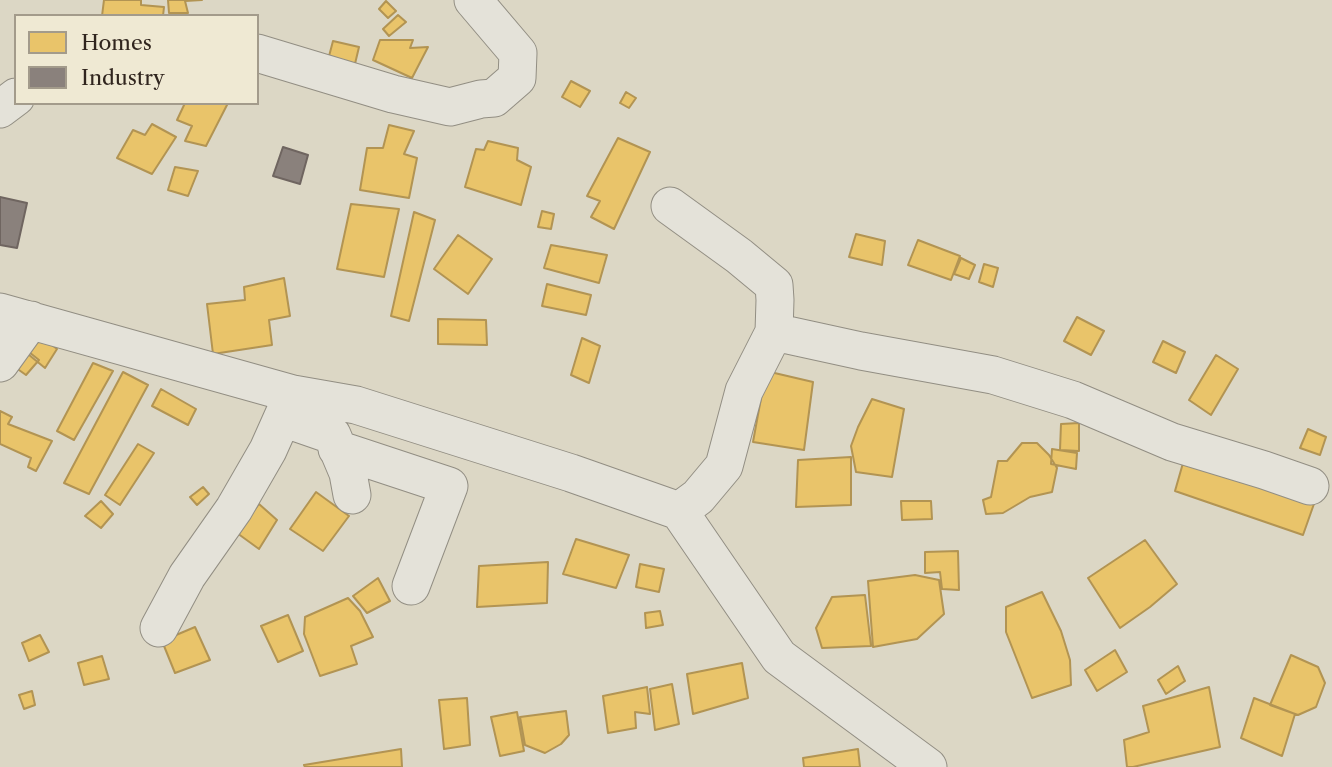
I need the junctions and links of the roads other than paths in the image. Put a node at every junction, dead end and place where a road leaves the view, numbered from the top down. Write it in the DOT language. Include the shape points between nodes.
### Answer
graph roads {
  1 [pos="473,0"];
  2 [pos="259,54"];
  3 [pos="670,206"];
  4 [pos="15,316"];
  5 [pos="774,332"];
  6 [pos="0,363"];
  7 [pos="288,406"];
  8 [pos="337,449"];
  9 [pos="1310,486"];
  10 [pos="352,495"];
  11 [pos="679,511"];
  12 [pos="411,586"];
  13 [pos="159,628"];
  14 [pos="928,767"];
  1 -- 2 [label="street" via="518,53 517,78 494,98 450,107"];
  3 -- 5 [label="street" via="774,285"];
  4 -- 6 [label="street"];
  4 -- 7 [label="street"];
  5 -- 9 [label="street" via="993,375 1073,400 1172,442"];
  5 -- 11 [label="street" via="744,391 724,466 698,498"];
  7 -- 8 [label="street" via="332,435"];
  7 -- 11 [label="street" via="356,405"];
  7 -- 13 [label="street" via="241,497 187,576"];
  8 -- 10 [label="street"];
  8 -- 12 [label="street" via="449,486"];
  11 -- 14 [label="street" via="779,657"];
}
